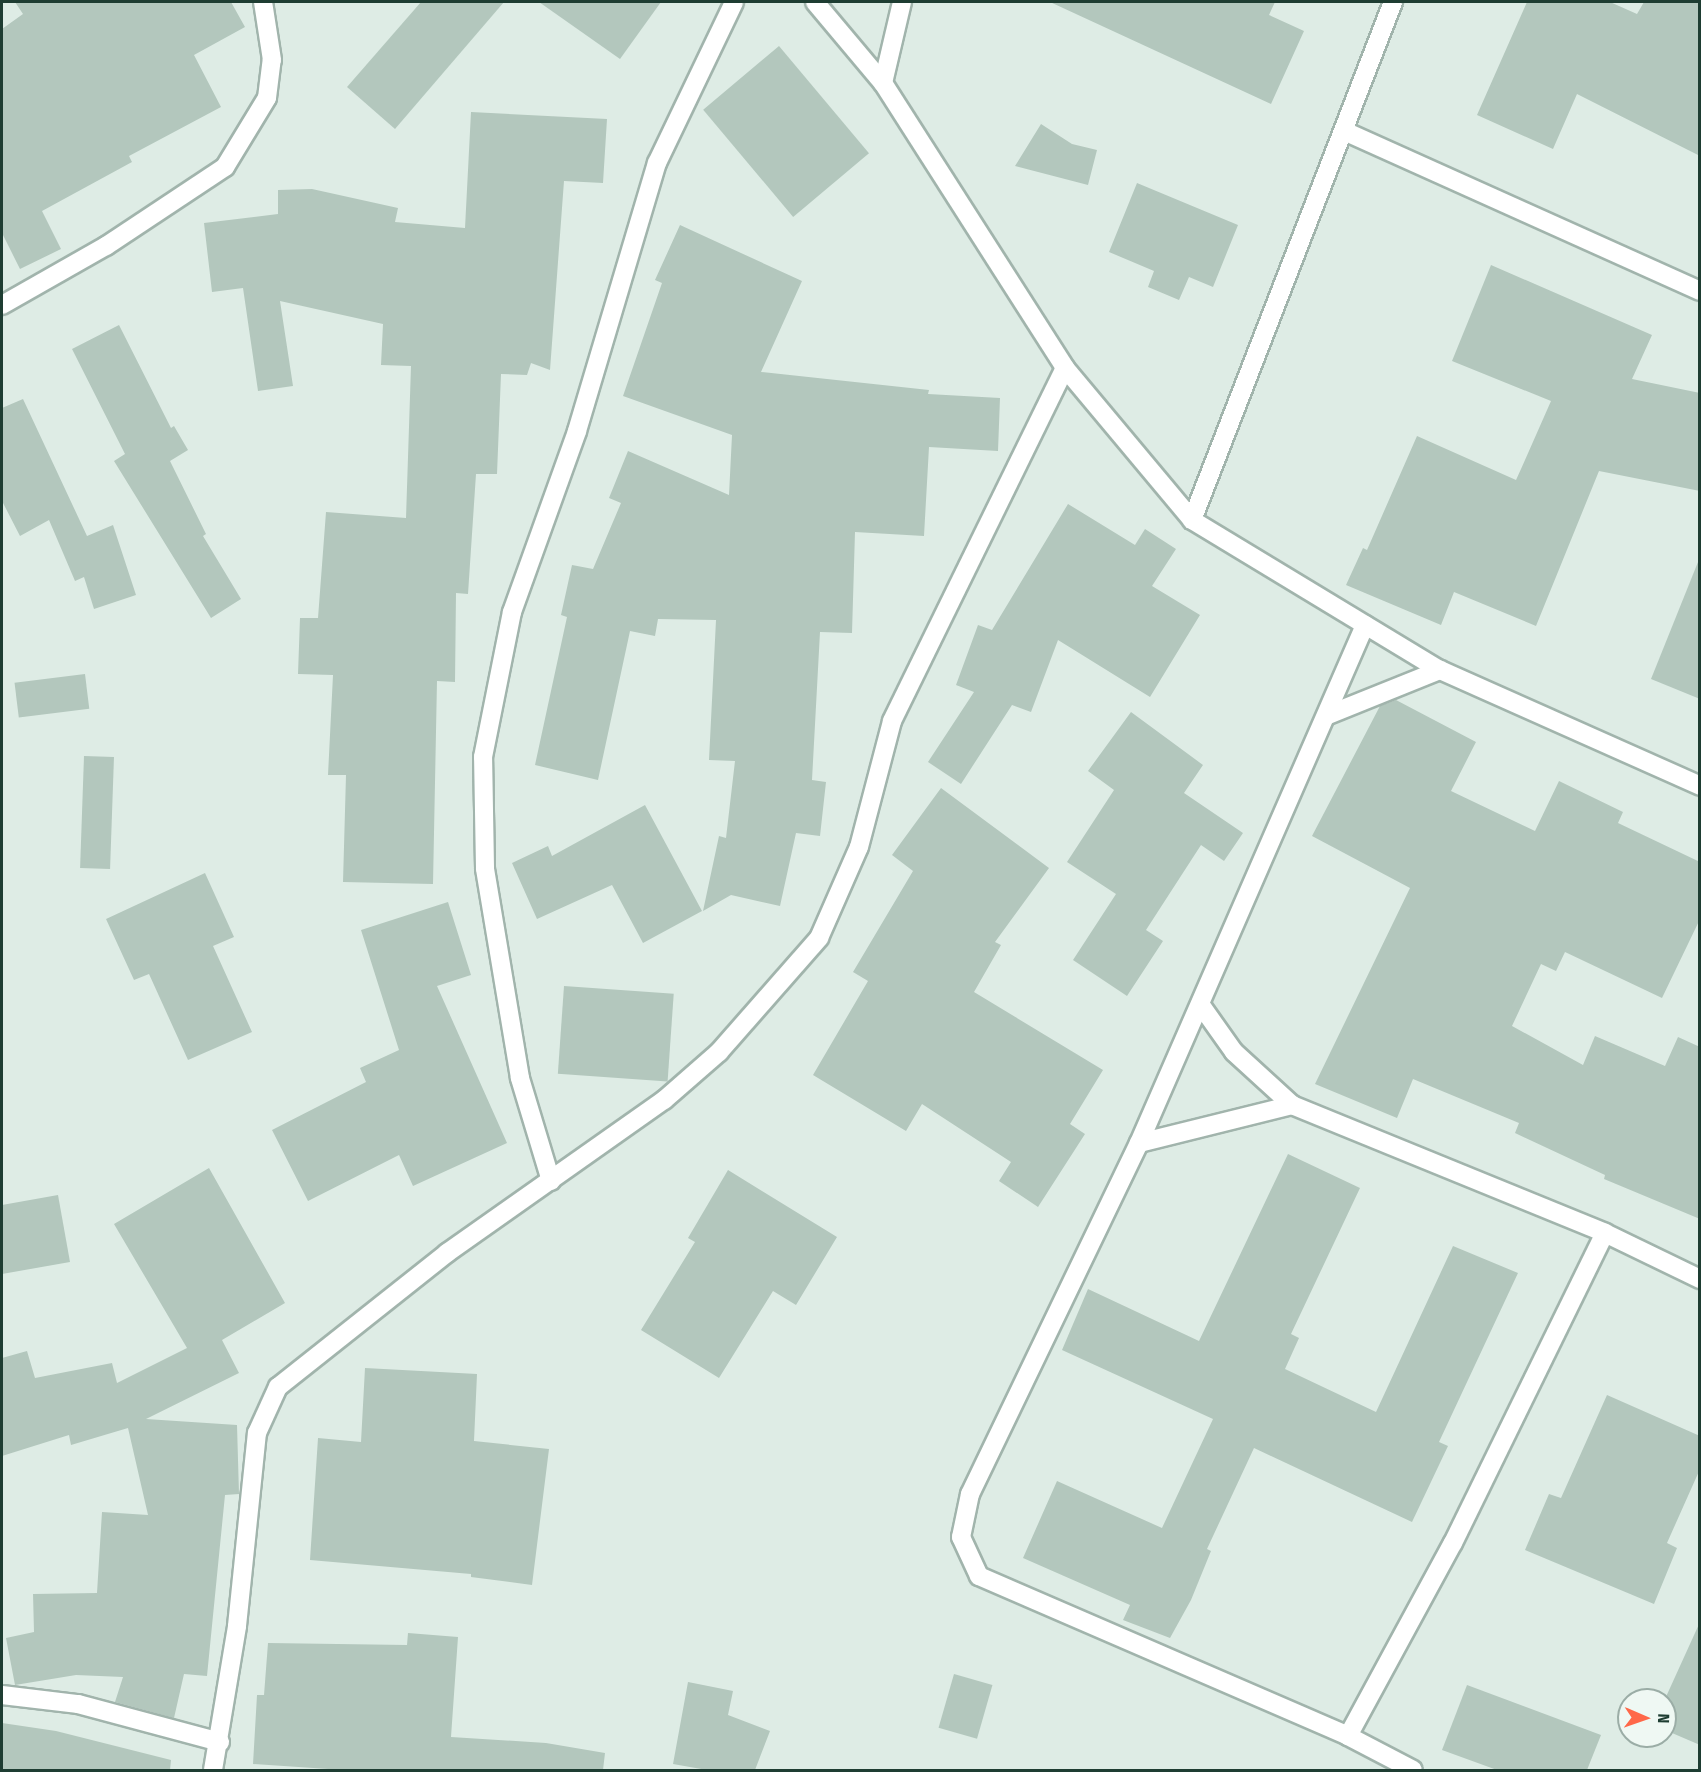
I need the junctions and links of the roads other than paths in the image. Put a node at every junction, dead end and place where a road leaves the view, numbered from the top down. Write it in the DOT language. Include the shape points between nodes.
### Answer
graph roads {
  1 [pos="263,2"];
  2 [pos="734,2"];
  3 [pos="815,2"];
  4 [pos="903,2"];
  5 [pos="1393,2"];
  6 [pos="883,83"];
  7 [pos="1344,130"];
  8 [pos="1700,291"];
  9 [pos="2,305"];
  10 [pos="1065,368"];
  11 [pos="1192,520"];
  12 [pos="1365,625"];
  13 [pos="1440,670"];
  14 [pos="1328,715"];
  15 [pos="1700,786"];
  16 [pos="1200,1004"];
  17 [pos="1292,1105"];
  18 [pos="1139,1143"];
  19 [pos="551,1181"];
  20 [pos="1605,1233"];
  21 [pos="1700,1279"];
  22 [pos="2,1695"];
  23 [pos="1348,1736"];
  24 [pos="220,1742"];
  25 [pos="213,1770"];
  26 [pos="1413,1770"];
  1 -- 9 [label="street" via="272,60 267,98 225,167 106,246"];
  2 -- 19 [label="street" via="657,163 578,431 512,612 483,757 484,868 520,1078"];
  3 -- 6 [label="street"];
  4 -- 6 [label="street"];
  5 -- 7 [label="street"];
  6 -- 10 [label="street"];
  7 -- 8 [label="street"];
  7 -- 11 [label="street"];
  10 -- 11 [label="street"];
  10 -- 19 [label="street" via="892,722 859,847 819,938 719,1052 664,1100"];
  11 -- 12 [label="street"];
  12 -- 13 [label="street"];
  12 -- 14 [label="street"];
  13 -- 14 [label="street"];
  13 -- 15 [label="street"];
  14 -- 16 [label="street"];
  16 -- 17 [label="street" via="1234,1052"];
  16 -- 18 [label="street"];
  17 -- 18 [label="street"];
  17 -- 20 [label="street"];
  18 -- 23 [label="street" via="970,1494 961,1537 979,1576"];
  19 -- 24 [label="street" via="447,1253 278,1387 257,1433"];
  20 -- 21 [label="street"];
  20 -- 23 [label="street" via="1453,1543"];
  22 -- 24 [label="street" via="78,1704"];
  23 -- 26 [label="street"];
  24 -- 25 [label="street"];
}
